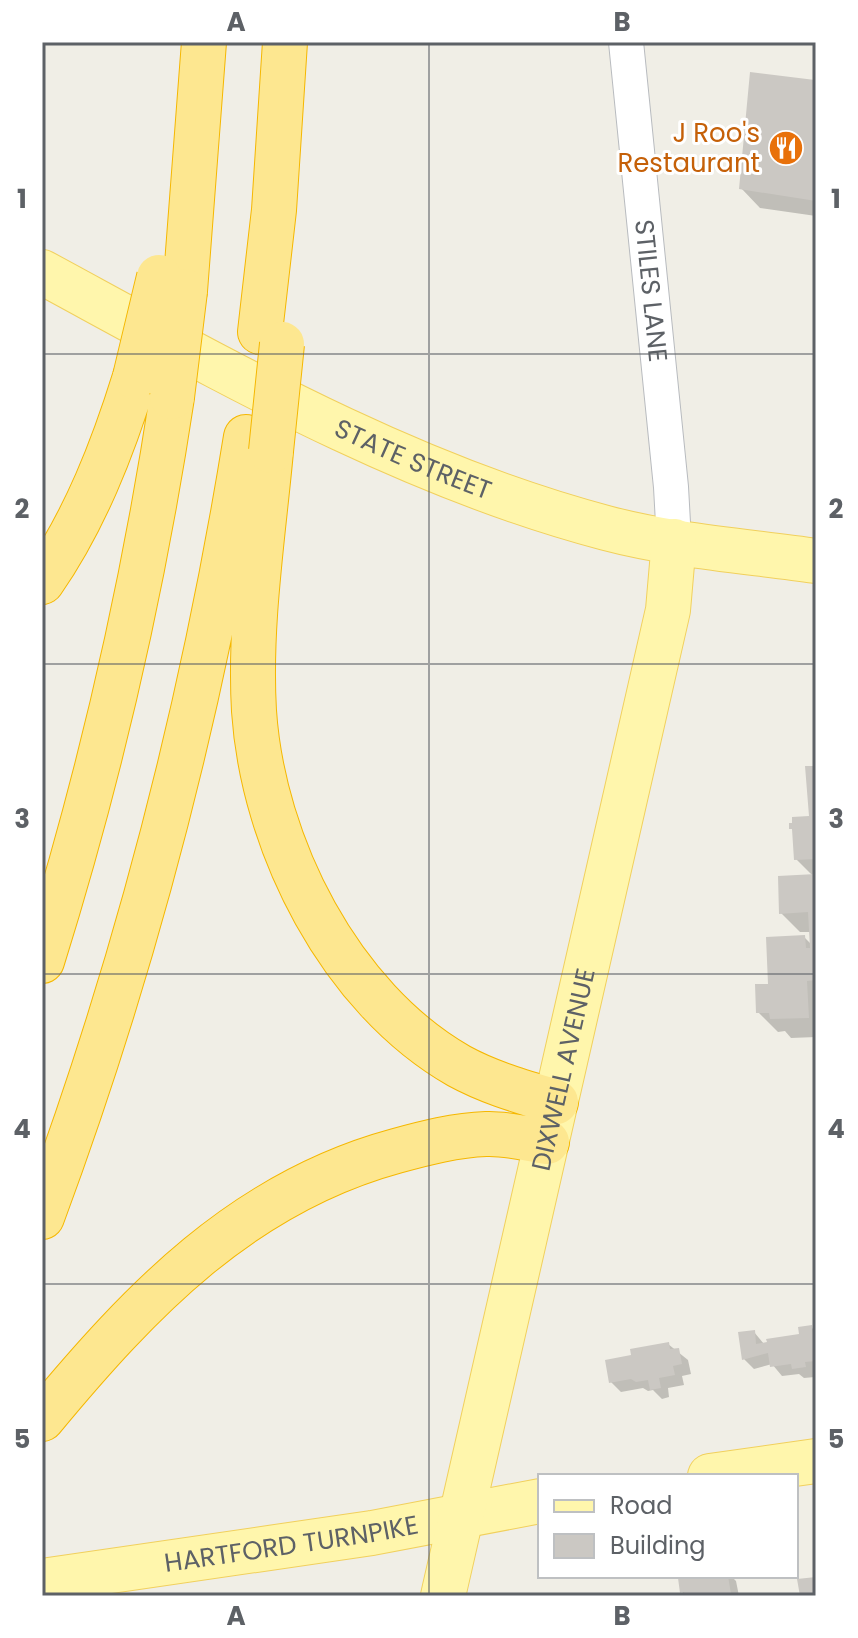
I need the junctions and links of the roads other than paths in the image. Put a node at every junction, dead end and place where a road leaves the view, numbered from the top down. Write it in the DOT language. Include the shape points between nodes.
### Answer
graph roads {
  1 [pos="204,42"];
  2 [pos="285,42"];
  3 [pos="626,42"];
  4 [pos="42,272"];
  5 [pos="154,387"];
  6 [pos="258,444"];
  7 [pos="674,541"];
  8 [pos="816,561"];
  9 [pos="42,582"];
  10 [pos="42,961"];
  11 [pos="551,1122"];
  12 [pos="42,1217"];
  13 [pos="42,1419"];
  14 [pos="816,1461"];
  15 [pos="724,1474"];
  16 [pos="538,1501"];
  17 [pos="461,1516"];
  18 [pos="42,1581"];
  19 [pos="443,1596"];
  1 -- 5 [label="highway, bridge" via="198,142 173,193 172,284"];
  2 -- 6 [label="highway" via="271,338"];
  3 -- 7 [label="street, STILES LANE"];
  4 -- 7 [label="main road, STATE STREET" via="248,383 387,450 579,521"];
  5 -- 9 [label="highway" via="115,437 66,546"];
  5 -- 10 [label="highway" via="149,542 87,806"];
  6 -- 11 [label="highway" via="254,709 265,787 295,872 341,954 399,1020 438,1052 505,1087"];
  6 -- 12 [label="highway" via="167,822 125,972"];
  7 -- 8 [label="main road, STATE STREET"];
  7 -- 11 [label="main road, DIXWELL AVENUE" via="668,610"];
  11 -- 13 [label="highway" via="434,1142 356,1164 276,1202 230,1230 165,1283"];
  11 -- 17 [label="main road, DIXWELL AVENUE"];
  14 -- 15 [label="main road"];
  16 -- 17 [label="main road, HARTFORD TURNPIKE"];
  17 -- 18 [label="main road, HARTFORD TURNPIKE"];
  17 -- 19 [label="main road, DIXWELL AVENUE"];
}
